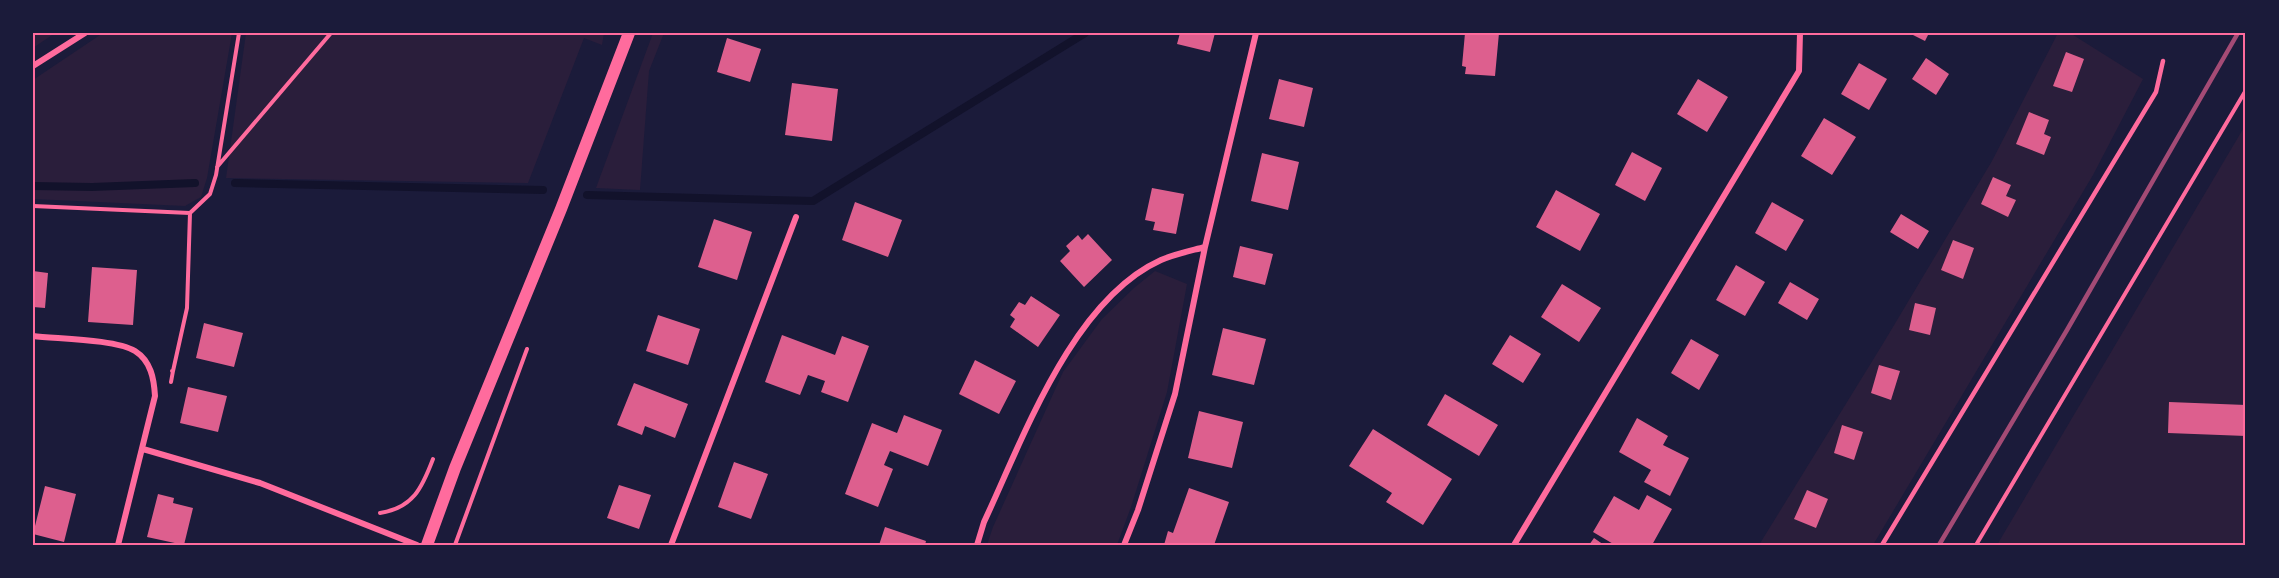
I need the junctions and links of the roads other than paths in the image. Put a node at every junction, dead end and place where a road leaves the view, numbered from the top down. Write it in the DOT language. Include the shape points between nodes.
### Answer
graph roads {
  1 [pos="85,33"];
  2 [pos="629,33"];
  3 [pos="1256,33"];
  4 [pos="1800,33"];
  5 [pos="2163,61"];
  6 [pos="33,66"];
  7 [pos="796,217"];
  8 [pos="1205,247"];
  9 [pos="33,336"];
  10 [pos="143,449"];
  11 [pos="118,545"];
  12 [pos="417,545"];
  13 [pos="427,545"];
  14 [pos="671,545"];
  15 [pos="977,545"];
  16 [pos="1124,545"];
  17 [pos="1514,545"];
  18 [pos="1882,545"];
  1 -- 6 [label="street"];
  2 -- 13 [label="main road"];
  3 -- 8 [label="street"];
  4 -- 17 [label="street" via="1799,70"];
  5 -- 18 [label="lane" via="2156,92"];
  7 -- 14 [label="street"];
  8 -- 15 [label="street" via="1159,261 1101,306 1058,364 984,522"];
  8 -- 16 [label="street" via="1175,394"];
  9 -- 10 [label="street" via="114,344 135,351 148,365 154,380 155,396"];
  10 -- 11 [label="street"];
  10 -- 12 [label="street" via="260,483"];
}
